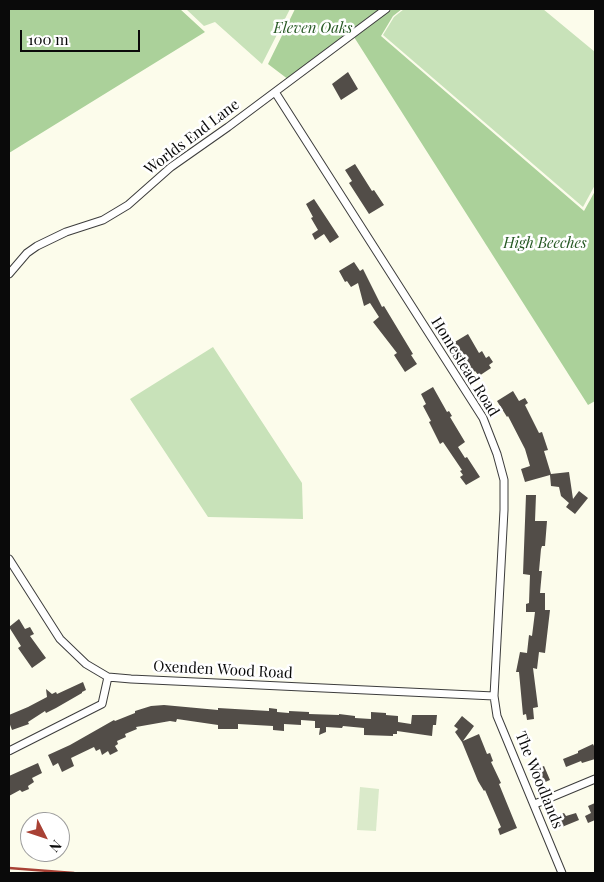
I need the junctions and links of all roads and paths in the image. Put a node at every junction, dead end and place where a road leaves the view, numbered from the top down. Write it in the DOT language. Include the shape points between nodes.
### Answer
graph roads {
  1 [pos="386,9"];
  2 [pos="274,92"];
  3 [pos="9,274"];
  4 [pos="9,559"];
  5 [pos="108,677"];
  6 [pos="494,696"];
  7 [pos="9,751"];
  8 [pos="595,779"];
  9 [pos="535,804"];
  10 [pos="562,873"];
  1 -- 2 [label="street, Worlds End Lane"];
  2 -- 3 [label="street, Worlds End Lane" via="172,167 128,205 103,220 37,246"];
  2 -- 6 [label="street, Homestead Road" via="483,418 497,454 504,480 504,510"];
  4 -- 5 [label="street, Oxenden Wood Road" via="60,639 86,664"];
  5 -- 6 [label="street, Oxenden Wood Road"];
  5 -- 7 [label="street" via="102,704"];
  6 -- 9 [label="street, The Woodlands" via="497,716"];
  8 -- 9 [label="street"];
  9 -- 10 [label="street, The Woodlands"];
}
